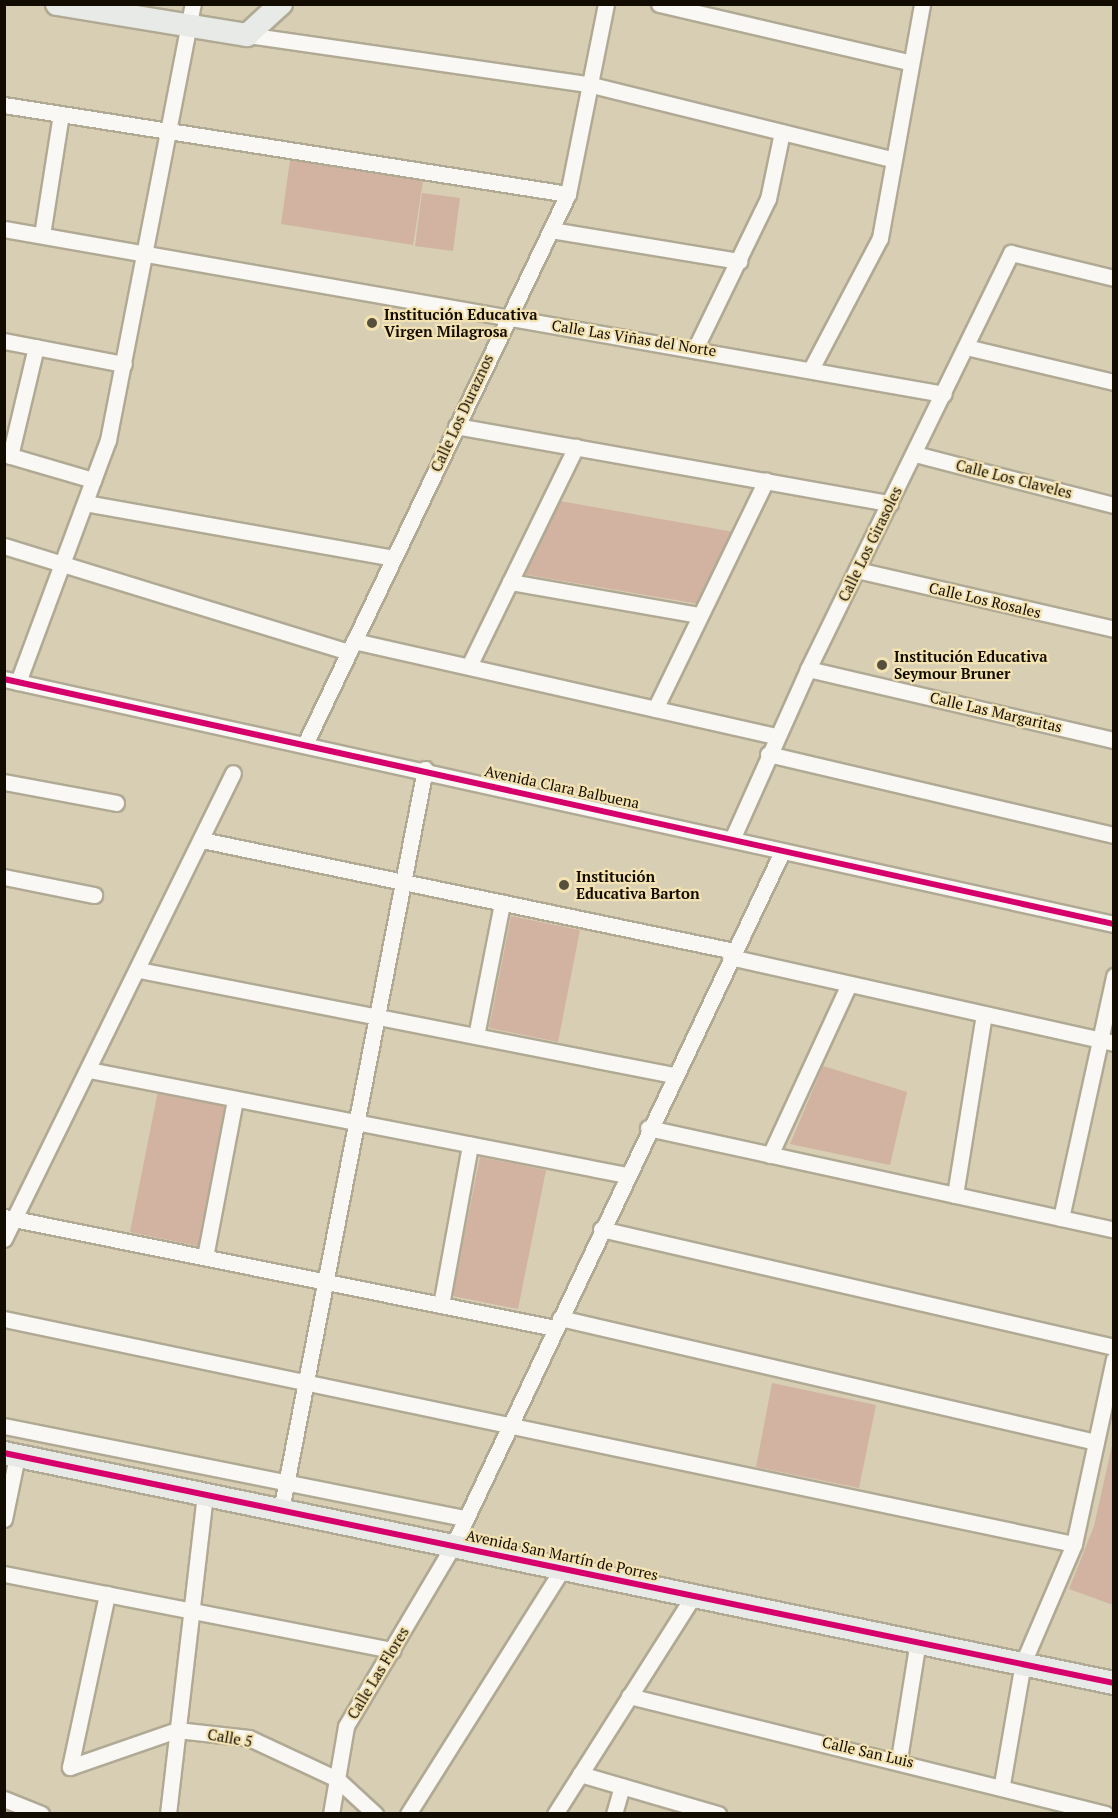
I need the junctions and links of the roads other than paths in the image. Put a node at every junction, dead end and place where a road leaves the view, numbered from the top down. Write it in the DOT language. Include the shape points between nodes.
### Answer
graph roads {
  1 [pos="57,4"];
  2 [pos="281,4"];
  3 [pos="606,4"];
  4 [pos="659,4"];
  5 [pos="922,4"];
  6 [pos="190,15"];
  7 [pos="247,35"];
  8 [pos="908,62"];
  9 [pos="592,85"];
  10 [pos="4,105"];
  11 [pos="61,114"];
  12 [pos="168,130"];
  13 [pos="782,132"];
  14 [pos="892,159"];
  15 [pos="567,194"];
  16 [pos="4,229"];
  17 [pos="550,230"];
  18 [pos="42,235"];
  19 [pos="146,252"];
  20 [pos="739,261"];
  21 [pos="1113,278"];
  22 [pos="508,317"];
  23 [pos="4,341"];
  24 [pos="36,347"];
  25 [pos="696,347"];
  26 [pos="966,347"];
  27 [pos="124,364"];
  28 [pos="811,369"];
  29 [pos="1113,382"];
  30 [pos="944,394"];
  31 [pos="456,426"];
  32 [pos="576,447"];
  33 [pos="915,454"];
  34 [pos="7,455"];
  35 [pos="93,480"];
  36 [pos="766,480"];
  37 [pos="85,503"];
  38 [pos="890,503"];
  39 [pos="1113,505"];
  40 [pos="4,546"];
  41 [pos="393,558"];
  42 [pos="63,563"];
  43 [pos="857,570"];
  44 [pos="510,582"];
  45 [pos="699,615"];
  46 [pos="1113,629"];
  47 [pos="351,647"];
  48 [pos="469,666"];
  49 [pos="808,669"];
  50 [pos="11,681"];
  51 [pos="655,709"];
  52 [pos="776,736"];
  53 [pos="1113,740"];
  54 [pos="306,742"];
  55 [pos="768,754"];
  56 [pos="425,769"];
  57 [pos="233,773"];
  58 [pos="4,782"];
  59 [pos="116,803"];
  60 [pos="1113,835"];
  61 [pos="733,837"];
  62 [pos="202,840"];
  63 [pos="782,852"];
  64 [pos="4,877"];
  65 [pos="402,882"];
  66 [pos="94,896"];
  67 [pos="502,903"];
  68 [pos="1113,924"];
  69 [pos="732,954"];
  70 [pos="139,970"];
  71 [pos="1113,976"];
  72 [pos="849,984"];
  73 [pos="984,1014"];
  74 [pos="374,1017"];
  75 [pos="476,1036"];
  76 [pos="1107,1041"];
  77 [pos="89,1070"];
  78 [pos="673,1075"];
  79 [pos="235,1100"];
  80 [pos="353,1124"];
  81 [pos="648,1128"];
  82 [pos="470,1145"];
  83 [pos="770,1155"];
  84 [pos="626,1175"];
  85 [pos="955,1195"];
  86 [pos="9,1218"];
  87 [pos="1061,1218"];
  88 [pos="601,1229"];
  89 [pos="1113,1230"];
  90 [pos="4,1239"];
  91 [pos="205,1257"];
  92 [pos="322,1280"];
  93 [pos="441,1305"];
  94 [pos="4,1319"];
  95 [pos="557,1323"];
  96 [pos="1113,1347"];
  97 [pos="1113,1359"];
  98 [pos="303,1378"];
  99 [pos="511,1422"];
  100 [pos="4,1426"];
  101 [pos="1096,1442"];
  102 [pos="11,1455"];
  103 [pos="282,1483"];
  104 [pos="205,1494"];
  105 [pos="280,1510"];
  106 [pos="466,1518"];
  107 [pos="4,1519"];
  108 [pos="454,1544"];
  109 [pos="1074,1544"];
  110 [pos="563,1568"];
  111 [pos="4,1574"];
  112 [pos="107,1594"];
  113 [pos="694,1595"];
  114 [pos="191,1611"];
  115 [pos="918,1641"];
  116 [pos="393,1650"];
  117 [pos="1023,1663"];
  118 [pos="1113,1683"];
  119 [pos="629,1696"];
  120 [pos="177,1730"];
  121 [pos="899,1760"];
  122 [pos="580,1774"];
  123 [pos="337,1779"];
  124 [pos="1002,1784"];
  125 [pos="622,1786"];
  126 [pos="4,1799"];
  127 [pos="41,1814"];
  128 [pos="168,1814"];
  129 [pos="331,1814"];
  130 [pos="375,1814"];
  131 [pos="408,1814"];
  132 [pos="555,1814"];
  133 [pos="614,1814"];
  134 [pos="718,1814"];
  135 [pos="1106,1814"];
  1 -- 6 [label="street"];
  2 -- 7 [label="street"];
  3 -- 9 [label="street, Calle Los Duraznos"];
  4 -- 8 [label="street"];
  5 -- 8 [label="street"];
  6 -- 7 [label="street"];
  6 -- 12 [label="street"];
  7 -- 9 [label="street"];
  8 -- 14 [label="street"];
  9 -- 13 [label="street"];
  9 -- 15 [label="street, Calle Los Duraznos"];
  10 -- 11 [label="street"];
  11 -- 12 [label="street"];
  11 -- 18 [label="street"];
  12 -- 15 [label="street"];
  12 -- 19 [label="street"];
  13 -- 14 [label="street"];
  13 -- 20 [label="street" via="768,199"];
  14 -- 28 [label="street" via="880,238"];
  15 -- 17 [label="street, Calle Los Duraznos"];
  16 -- 18 [label="street, Calle Las Viñas del Norte"];
  17 -- 20 [label="street"];
  17 -- 22 [label="street, Calle Los Duraznos"];
  18 -- 19 [label="street, Calle Las Viñas del Norte"];
  19 -- 22 [label="street, Calle Las Viñas del Norte"];
  19 -- 27 [label="street"];
  20 -- 25 [label="street"];
  21 -- 26 [label="street, Calle Los Girasoles" via="1011,253"];
  22 -- 25 [label="street, Calle Las Viñas del Norte"];
  22 -- 31 [label="street, Calle Los Duraznos"];
  23 -- 24 [label="street"];
  24 -- 27 [label="street"];
  24 -- 34 [label="street"];
  25 -- 28 [label="street, Calle Las Viñas del Norte"];
  26 -- 29 [label="street"];
  26 -- 30 [label="street, Calle Los Girasoles"];
  27 -- 35 [label="street"];
  28 -- 30 [label="street, Calle Las Viñas del Norte"];
  30 -- 33 [label="street, Calle Los Girasoles"];
  31 -- 32 [label="street"];
  31 -- 41 [label="street, Calle Los Duraznos"];
  32 -- 36 [label="street"];
  32 -- 44 [label="street"];
  33 -- 38 [label="street, Calle Los Girasoles"];
  33 -- 39 [label="street, Calle Los Claveles"];
  34 -- 35 [label="street"];
  35 -- 37 [label="street"];
  36 -- 38 [label="street"];
  36 -- 45 [label="street"];
  37 -- 41 [label="street"];
  37 -- 42 [label="street"];
  38 -- 43 [label="street, Calle Los Girasoles"];
  40 -- 42 [label="street"];
  41 -- 47 [label="street, Calle Los Duraznos"];
  42 -- 47 [label="street"];
  42 -- 50 [label="street"];
  43 -- 46 [label="street, Calle Los Rosales"];
  43 -- 49 [label="street, Calle Los Girasoles"];
  44 -- 45 [label="street"];
  44 -- 48 [label="street"];
  45 -- 51 [label="street"];
  47 -- 48 [label="street"];
  47 -- 54 [label="street, Calle Los Duraznos"];
  48 -- 51 [label="street"];
  49 -- 52 [label="street, Calle Los Girasoles"];
  49 -- 53 [label="street, Calle Las Margaritas"];
  50 -- 54 [label="street, Avenida Clara Balbuena"];
  51 -- 52 [label="street"];
  52 -- 55 [label="street, Calle Los Girasoles"];
  54 -- 56 [label="street, Avenida Clara Balbuena"];
  55 -- 60 [label="street"];
  55 -- 61 [label="street, Calle Los Girasoles"];
  56 -- 61 [label="street, Avenida Clara Balbuena"];
  56 -- 65 [label="street"];
  57 -- 62 [label="street"];
  58 -- 59 [label="street"];
  61 -- 63 [label="street, Avenida Clara Balbuena"];
  62 -- 65 [label="street"];
  62 -- 70 [label="street"];
  63 -- 68 [label="street, Avenida Clara Balbuena"];
  63 -- 69 [label="street, Calle Las Flores"];
  64 -- 66 [label="street"];
  65 -- 67 [label="street"];
  65 -- 74 [label="street"];
  67 -- 69 [label="street"];
  67 -- 75 [label="street"];
  69 -- 72 [label="street"];
  69 -- 78 [label="street, Calle Las Flores"];
  70 -- 74 [label="street"];
  70 -- 77 [label="street"];
  71 -- 76 [label="street"];
  72 -- 73 [label="street"];
  72 -- 83 [label="street"];
  73 -- 76 [label="street"];
  73 -- 85 [label="street"];
  74 -- 75 [label="street"];
  74 -- 80 [label="street"];
  75 -- 78 [label="street"];
  76 -- 87 [label="street"];
  77 -- 79 [label="street"];
  77 -- 86 [label="street"];
  78 -- 81 [label="street, Calle Las Flores"];
  79 -- 80 [label="street"];
  79 -- 91 [label="street"];
  80 -- 82 [label="street"];
  80 -- 92 [label="street"];
  81 -- 83 [label="street"];
  81 -- 84 [label="street, Calle Las Flores"];
  82 -- 84 [label="street"];
  82 -- 93 [label="street"];
  83 -- 85 [label="street"];
  84 -- 88 [label="street, Calle Las Flores"];
  85 -- 87 [label="street"];
  86 -- 90 [label="street"];
  86 -- 91 [label="street"];
  87 -- 89 [label="street"];
  88 -- 95 [label="street, Calle Las Flores"];
  88 -- 96 [label="street"];
  91 -- 92 [label="street"];
  92 -- 93 [label="street"];
  92 -- 98 [label="street"];
  93 -- 95 [label="street"];
  94 -- 98 [label="street"];
  95 -- 99 [label="street, Calle Las Flores"];
  95 -- 101 [label="street"];
  97 -- 101 [label="street"];
  98 -- 99 [label="street"];
  98 -- 103 [label="street"];
  99 -- 106 [label="street, Calle Las Flores"];
  99 -- 109 [label="street"];
  100 -- 103 [label="street"];
  101 -- 109 [label="street"];
  102 -- 104 [label="street, Avenida San Martín de Porres"];
  102 -- 107 [label="street"];
  103 -- 105 [label="street"];
  103 -- 106 [label="street"];
  104 -- 105 [label="street, Avenida San Martín de Porres"];
  104 -- 114 [label="street"];
  105 -- 108 [label="street, Avenida San Martín de Porres"];
  106 -- 108 [label="street, Calle Las Flores"];
  108 -- 110 [label="street, Avenida San Martín de Porres"];
  108 -- 116 [label="street, Calle Las Flores"];
  109 -- 117 [label="street"];
  110 -- 113 [label="street, Avenida San Martín de Porres"];
  110 -- 131 [label="street"];
  111 -- 112 [label="street"];
  112 -- 114 [label="street"];
  112 -- 120 [label="street, Calle 5" via="70,1767"];
  113 -- 115 [label="street, Avenida San Martín de Porres"];
  113 -- 119 [label="street"];
  114 -- 116 [label="street"];
  114 -- 120 [label="street"];
  115 -- 117 [label="street, Avenida San Martín de Porres"];
  115 -- 121 [label="street"];
  116 -- 123 [label="street, Calle Las Flores" via="346,1726"];
  117 -- 118 [label="street, Avenida San Martín de Porres"];
  117 -- 124 [label="street"];
  119 -- 121 [label="street, Calle San Luis"];
  119 -- 122 [label="street"];
  120 -- 123 [label="street, Calle 5" via="249,1738"];
  120 -- 128 [label="street"];
  121 -- 124 [label="street, Calle San Luis"];
  122 -- 125 [label="street"];
  122 -- 132 [label="street"];
  123 -- 129 [label="street, Calle Las Flores"];
  123 -- 130 [label="street, Calle 5"];
  124 -- 135 [label="street, Calle San Luis"];
  125 -- 133 [label="street"];
  125 -- 134 [label="street"];
  126 -- 127 [label="street"];
}
